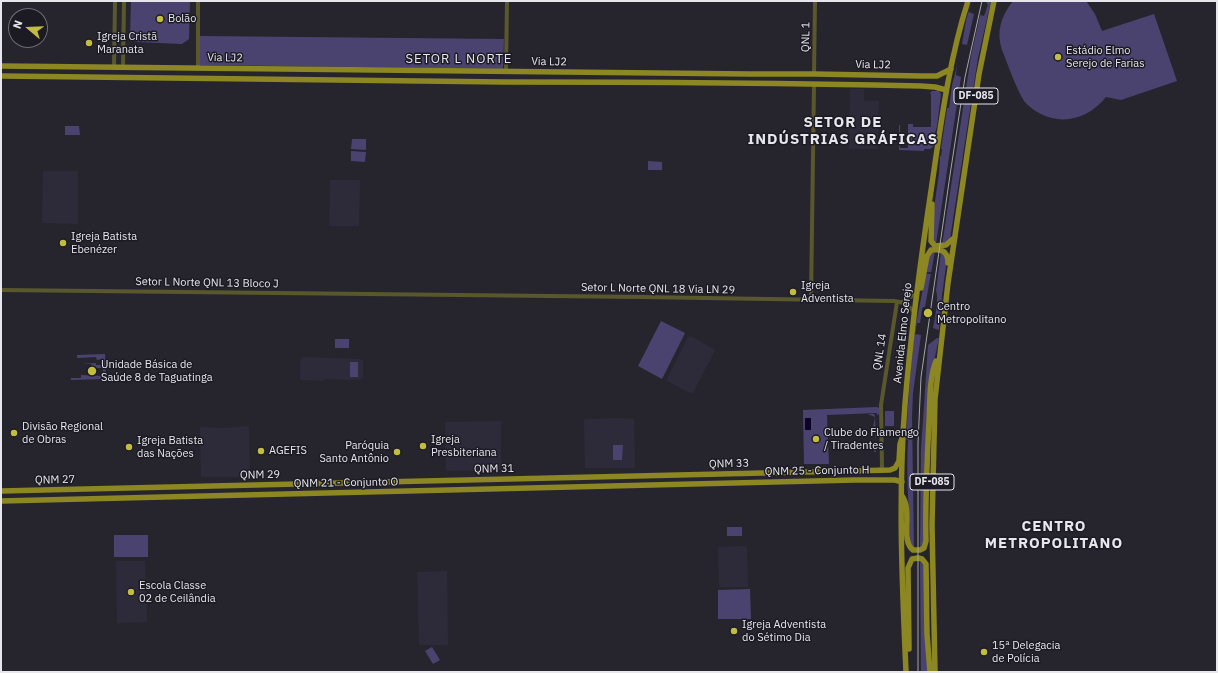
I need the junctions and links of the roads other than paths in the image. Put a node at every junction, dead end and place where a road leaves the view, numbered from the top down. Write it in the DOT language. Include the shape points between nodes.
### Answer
graph roads {
  1 [pos="115,1"];
  2 [pos="124,1"];
  3 [pos="198,1"];
  4 [pos="507,1"];
  5 [pos="815,1"];
  6 [pos="968,1"];
  7 [pos="994,1"];
  8 [pos="114,22"];
  9 [pos="123,22"];
  10 [pos="114,44"];
  11 [pos="123,45"];
  12 [pos="1,66"];
  13 [pos="114,67"];
  14 [pos="124,67"];
  15 [pos="151,67"];
  16 [pos="198,68"];
  17 [pos="260,68"];
  18 [pos="950,69"];
  19 [pos="438,71"];
  20 [pos="506,71"];
  21 [pos="571,72"];
  22 [pos="578,72"];
  23 [pos="741,74"];
  24 [pos="750,74"];
  25 [pos="814,74"];
  26 [pos="847,75"];
  27 [pos="1,76"];
  28 [pos="151,78"];
  29 [pos="260,79"];
  30 [pos="438,81"];
  31 [pos="571,81"];
  32 [pos="578,81"];
  33 [pos="740,83"];
  34 [pos="750,83"];
  35 [pos="814,84"];
  36 [pos="842,85"];
  37 [pos="946,90"];
  38 [pos="931,191"];
  39 [pos="955,236"];
  40 [pos="948,283"];
  41 [pos="1,290"];
  42 [pos="917,292"];
  43 [pos="413,295"];
  44 [pos="811,300"];
  45 [pos="916,300"];
  46 [pos="897,302"];
  47 [pos="902,302"];
  48 [pos="915,313"];
  49 [pos="939,356"];
  50 [pos="904,432"];
  51 [pos="880,470"];
  52 [pos="784,472"];
  53 [pos="818,472"];
  54 [pos="703,474"];
  55 [pos="611,477"];
  56 [pos="567,478"];
  57 [pos="578,478"];
  58 [pos="478,480"];
  59 [pos="855,480"];
  60 [pos="408,481"];
  61 [pos="759,482"];
  62 [pos="794,482"];
  63 [pos="902,482"];
  64 [pos="315,484"];
  65 [pos="677,484"];
  66 [pos="274,485"];
  67 [pos="184,487"];
  68 [pos="593,487"];
  69 [pos="109,488"];
  70 [pos="542,488"];
  71 [pos="100,489"];
  72 [pos="451,490"];
  73 [pos="1,491"];
  74 [pos="10,491"];
  75 [pos="380,492"];
  76 [pos="282,494"];
  77 [pos="251,495"];
  78 [pos="902,495"];
  79 [pos="157,497"];
  80 [pos="1,499"];
  81 [pos="76,499"];
  82 [pos="906,669"];
  83 [pos="930,672"];
  84 [pos="935,672"];
  1 -- 8 [label="street"];
  2 -- 9 [label="street"];
  3 -- 16 [label="street"];
  4 -- 20 [label="street"];
  5 -- 25 [label="street, QNL 1"];
  6 -- 18 [label="main road, Avenida Elmo Serejo / DF-085"];
  7 -- 39 [label="main road, DF-085" via="979,74"];
  8 -- 9 [label="street"];
  8 -- 10 [label="street"];
  9 -- 11 [label="street"];
  10 -- 11 [label="street"];
  10 -- 13 [label="street"];
  11 -- 14 [label="street"];
  12 -- 13 [label="main road, Via LJ2"];
  13 -- 14 [label="main road, Via LJ2"];
  14 -- 15 [label="main road, Via LJ2"];
  15 -- 16 [label="main road, Via LJ2"];
  15 -- 28 [label="main road"];
  16 -- 17 [label="main road, Via LJ2"];
  17 -- 19 [label="main road, Via LJ2"];
  17 -- 29 [label="main road"];
  18 -- 26 [label="main road, Via LJ2" via="937,76"];
  18 -- 37 [label="main road, Avenida Elmo Serejo / DF-085"];
  19 -- 20 [label="main road, Via LJ2"];
  19 -- 30 [label="main road"];
  20 -- 21 [label="main road, Via LJ2"];
  21 -- 22 [label="main road, Via LJ2"];
  21 -- 31 [label="main road"];
  22 -- 23 [label="main road, Via LJ2"];
  22 -- 32 [label="main road"];
  23 -- 24 [label="main road, Via LJ2"];
  23 -- 33 [label="main road"];
  24 -- 25 [label="main road, Via LJ2"];
  24 -- 34 [label="main road"];
  25 -- 26 [label="main road, Via LJ2"];
  26 -- 36 [label="main road"];
  27 -- 28 [label="main road, Via LJ2"];
  28 -- 29 [label="main road, Via LJ2"];
  29 -- 30 [label="main road, Via LJ2"];
  30 -- 31 [label="main road, Via LJ2"];
  31 -- 32 [label="main road, Via LJ2"];
  32 -- 33 [label="main road, Via LJ2"];
  33 -- 34 [label="main road, Via LJ2"];
  34 -- 35 [label="main road, Via LJ2"];
  35 -- 36 [label="main road, Via LJ2"];
  35 -- 44 [label="street"];
  36 -- 37 [label="main road, Via LJ2" via="921,86"];
  37 -- 38 [label="main road, Avenida Elmo Serejo / DF-085"];
  38 -- 39 [label="main road" via="932,243 935,246 946,245"];
  38 -- 42 [label="main road, Avenida Elmo Serejo / DF-085"];
  39 -- 40 [label="main road, DF-085"];
  40 -- 45 [label="main road" via="948,255 938,249 931,250 927,256"];
  40 -- 49 [label="main road, DF-085"];
  41 -- 43 [label="street, Setor L Norte QNL 13 Bloco J"];
  42 -- 45 [label="main road, Avenida Elmo Serejo / DF-085"];
  42 -- 47 [label="street"];
  43 -- 44 [label="street, Setor L Norte QNL 18 Via LN 29"];
  44 -- 46 [label="street, Setor L Norte QNL 18 Via LN 29"];
  45 -- 48 [label="main road, Avenida Elmo Serejo / DF-085"];
  46 -- 47 [label="street, Setor L Norte QNL 18 Via LN 29"];
  46 -- 51 [label="street, QNL 14" via="881,405"];
  47 -- 48 [label="street"];
  48 -- 50 [label="main road, Avenida Elmo Serejo / DF-085"];
  49 -- 78 [label="main road" via="933,372 930,405 926,541 924,548 920,550 913,550 908,543 908,508"];
  49 -- 84 [label="main road, DF-085" via="932,470"];
  50 -- 51 [label="main road, QNM 33" via="897,465 894,469"];
  50 -- 63 [label="main road, Avenida Elmo Serejo / DF-085"];
  51 -- 53 [label="main road, QNM 33"];
  51 -- 59 [label="main road" via="876,476"];
  52 -- 53 [label="main road, QNM 33"];
  52 -- 54 [label="main road, QNM 33"];
  52 -- 61 [label="main road" via="784,480"];
  53 -- 62 [label="main road" via="794,475"];
  54 -- 55 [label="main road, QNM 33"];
  54 -- 65 [label="main road" via="676,478"];
  55 -- 57 [label="main road, QNM 33"];
  55 -- 68 [label="main road" via="611,483"];
  56 -- 57 [label="main road, QNM 31"];
  56 -- 58 [label="main road, QNM 31"];
  56 -- 70 [label="main road" via="541,480 539,484"];
  58 -- 60 [label="main road, QNM 31"];
  58 -- 72 [label="main road" via="478,487"];
  59 -- 62 [label="main road, QNM 25 - Conjunto H"];
  59 -- 63 [label="main road, QNM 25 - Conjunto H"];
  60 -- 64 [label="main road, QNM 29"];
  60 -- 75 [label="main road" via="380,484"];
  61 -- 62 [label="main road, QNM 25 - Conjunto H"];
  61 -- 65 [label="main road, QNM 25 - Conjunto H"];
  63 -- 78 [label="main road, Avenida Elmo Serejo / DF-085"];
  64 -- 66 [label="main road, QNM 29"];
  64 -- 76 [label="main road" via="318,487 316,491"];
  65 -- 68 [label="main road, QNM 25 - Conjunto H"];
  66 -- 67 [label="main road, QNM 29"];
  66 -- 77 [label="main road" via="250,488 248,491"];
  67 -- 69 [label="main road, QNM 29"];
  67 -- 79 [label="main road" via="187,489 185,494"];
  68 -- 70 [label="main road"];
  69 -- 71 [label="main road, QNM 27"];
  70 -- 72 [label="main road"];
  71 -- 74 [label="main road, QNM 27"];
  71 -- 81 [label="main road" via="75,492 72,495"];
  72 -- 75 [label="main road, QNM 21 - Conjunto O"];
  73 -- 74 [label="main road, QNM 27"];
  74 -- 80 [label="main road" via="12,497"];
  75 -- 76 [label="main road, QNM 21 - Conjunto O"];
  76 -- 77 [label="main road"];
  77 -- 79 [label="main road"];
  78 -- 82 [label="main road, Avenida Elmo Serejo / DF-085"];
  79 -- 81 [label="main road"];
  80 -- 81 [label="main road"];
  82 -- 83 [label="main road" via="909,642 908,568 912,559 918,558 926,564"];
}
